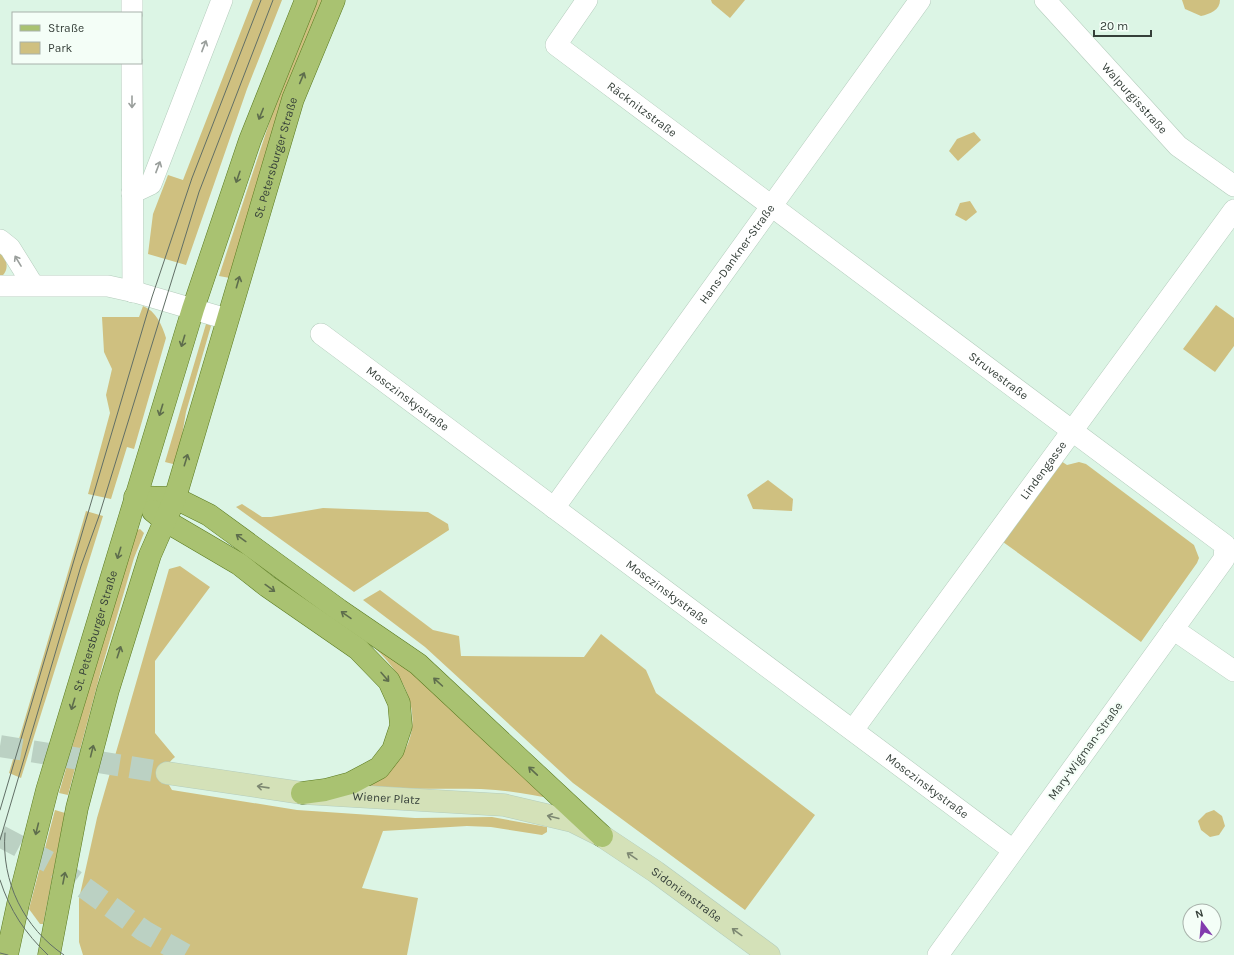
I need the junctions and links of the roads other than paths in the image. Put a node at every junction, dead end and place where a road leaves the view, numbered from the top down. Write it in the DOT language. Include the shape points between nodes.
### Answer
graph roads {
  1 [pos="132,0"];
  2 [pos="222,0"];
  3 [pos="306,0"];
  4 [pos="334,0"];
  5 [pos="587,0"];
  6 [pos="920,0"];
  7 [pos="1045,0"];
  8 [pos="132,12"];
  9 [pos="132,64"];
  10 [pos="1234,186"];
  11 [pos="132,193"];
  12 [pos="772,206"];
  13 [pos="1234,210"];
  14 [pos="0,240"];
  15 [pos="33,285"];
  16 [pos="0,286"];
  17 [pos="133,292"];
  18 [pos="192,309"];
  19 [pos="227,319"];
  20 [pos="321,334"];
  21 [pos="1073,432"];
  22 [pos="135,497"];
  23 [pos="175,498"];
  24 [pos="554,508"];
  25 [pos="164,520"];
  26 [pos="1225,545"];
  27 [pos="1173,629"];
  28 [pos="1234,671"];
  29 [pos="853,730"];
  30 [pos="167,773"];
  31 [pos="302,792"];
  32 [pos="602,836"];
  33 [pos="1013,850"];
  34 [pos="7,955"];
  35 [pos="49,955"];
  36 [pos="769,955"];
  37 [pos="938,955"];
  1 -- 8 [label="street"];
  11 -- 2 [label="street, one-way" via="151,184"];
  3 -- 18 [label="main road, St. Petersburger Straße, one-way" via="250,140"];
  19 -- 4 [label="main road, St. Petersburger Straße, one-way" via="293,100"];
  5 -- 12 [label="street, Räcknitzstraße" via="556,45"];
  6 -- 12 [label="street, Hans-Dankner-Straße"];
  7 -- 10 [label="street, Walpurgisstraße" via="1178,146"];
  9 -- 11 [label="street, one-way"];
  11 -- 17 [label="street"];
  12 -- 21 [label="street, Struvestraße"];
  12 -- 24 [label="street, Hans-Dankner-Straße"];
  13 -- 21 [label="street, Lindengasse"];
  15 -- 14 [label="street, one-way" via="10,248"];
  15 -- 16 [label="street"];
  15 -- 17 [label="street" via="108,286"];
  17 -- 18 [label="street"];
  18 -- 19 [label="street"];
  18 -- 22 [label="main road, St. Petersburger Straße, one-way"];
  23 -- 19 [label="main road, St. Petersburger Straße, one-way"];
  20 -- 24 [label="street, Mosczinskystraße"];
  21 -- 26 [label="street, Struvestraße"];
  21 -- 29 [label="street, Lindengasse"];
  22 -- 23 [label="main road"];
  22 -- 25 [label="main road"];
  22 -- 34 [label="main road, St. Petersburger Straße, one-way" via="47,790"];
  23 -- 25 [label="main road, St. Petersburger Straße"];
  32 -- 23 [label="main road, one-way" via="418,664 209,515"];
  24 -- 29 [label="street, Mosczinskystraße"];
  25 -- 31 [label="main road, one-way" via="239,564 358,649 389,681 399,703 401,726 393,750 379,768 351,783 325,790"];
  35 -- 25 [label="main road, St. Petersburger Straße, one-way" via="77,808 108,690 150,555"];
  26 -- 27 [label="street, Mary-Wigman-Straße" via="1224,559"];
  27 -- 28 [label="street"];
  27 -- 33 [label="street, Mary-Wigman-Straße"];
  29 -- 33 [label="street, Mosczinskystraße"];
  31 -- 30 [label="main road, Wiener Platz, one-way"];
  32 -- 31 [label="main road, Wiener Platz, one-way" via="572,822 504,805"];
  36 -- 32 [label="main road, Sidonienstraße, one-way" via="656,872"];
  33 -- 37 [label="street, Mary-Wigman-Straße"];
}
